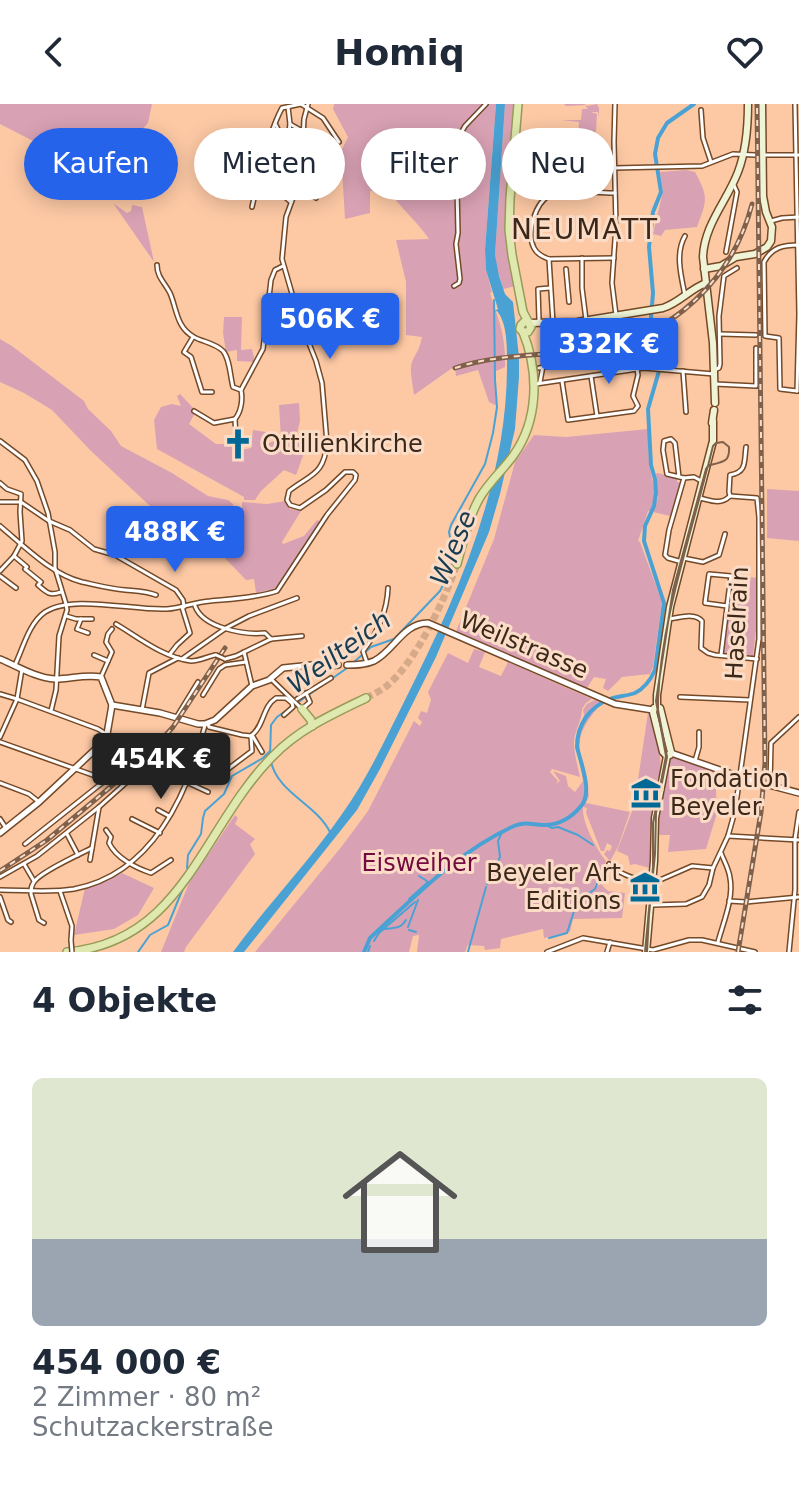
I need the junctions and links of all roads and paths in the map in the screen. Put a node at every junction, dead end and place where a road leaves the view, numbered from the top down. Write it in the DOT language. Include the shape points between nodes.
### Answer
graph roads {
  1 [pos="301,104"];
  2 [pos="486,104"];
  3 [pos="518,104"];
  4 [pos="615,104"];
  5 [pos="748,104"];
  6 [pos="762,104"];
  7 [pos="795,104"];
  8 [pos="289,106"];
  9 [pos="307,106"];
  10 [pos="701,110"];
  11 [pos="275,124"];
  12 [pos="290,124"];
  13 [pos="278,128"];
  14 [pos="289,128"];
  15 [pos="297,128"];
  16 [pos="304,128"];
  17 [pos="330,128"];
  18 [pos="742,155"];
  19 [pos="759,155"];
  20 [pos="798,155"];
  21 [pos="711,162"];
  22 [pos="614,168"];
  23 [pos="733,183"];
  24 [pos="615,193"];
  25 [pos="289,200"];
  26 [pos="291,202"];
  27 [pos="252,207"];
  28 [pos="798,217"];
  29 [pos="771,222"];
  30 [pos="685,236"];
  31 [pos="798,245"];
  32 [pos="726,252"];
  33 [pos="582,258"];
  34 [pos="615,258"];
  35 [pos="549,259"];
  36 [pos="566,259"];
  37 [pos="157,265"];
  38 [pos="283,266"];
  39 [pos="737,268"];
  40 [pos="704,269"];
  41 [pos="798,278"];
  42 [pos="706,283"];
  43 [pos="454,286"];
  44 [pos="550,288"];
  45 [pos="685,295"];
  46 [pos="569,302"];
  47 [pos="799,314"];
  48 [pos="616,315"];
  49 [pos="586,320"];
  50 [pos="553,323"];
  51 [pos="799,323"];
  52 [pos="539,324"];
  53 [pos="527,327"];
  54 [pos="720,334"];
  55 [pos="756,335"];
  56 [pos="193,337"];
  57 [pos="756,348"];
  58 [pos="798,356"];
  59 [pos="538,366"];
  60 [pos="659,368"];
  61 [pos="637,369"];
  62 [pos="683,371"];
  63 [pos="714,372"];
  64 [pos="591,375"];
  65 [pos="561,380"];
  66 [pos="537,381"];
  67 [pos="715,384"];
  68 [pos="241,390"];
  69 [pos="798,391"];
  70 [pos="212,392"];
  71 [pos="194,411"];
  72 [pos="686,412"];
  73 [pos="597,416"];
  74 [pos="235,419"];
  75 [pos="236,439"];
  76 [pos="0,441"];
  77 [pos="746,447"];
  78 [pos="682,478"];
  79 [pos="703,482"];
  80 [pos="0,483"];
  81 [pos="730,496"];
  82 [pos="699,498"];
  83 [pos="0,502"];
  84 [pos="21,502"];
  85 [pos="49,521"];
  86 [pos="0,526"];
  87 [pos="725,534"];
  88 [pos="21,544"];
  89 [pos="14,556"];
  90 [pos="682,560"];
  91 [pos="457,564"];
  92 [pos="55,568"];
  93 [pos="0,574"];
  94 [pos="16,588"];
  95 [pos="388,588"];
  96 [pos="61,592"];
  97 [pos="156,595"];
  98 [pos="297,598"];
  99 [pos="66,604"];
  100 [pos="194,604"];
  101 [pos="727,606"];
  102 [pos="183,607"];
  103 [pos="66,616"];
  104 [pos="81,619"];
  105 [pos="92,619"];
  106 [pos="668,619"];
  107 [pos="116,624"];
  108 [pos="226,628"];
  109 [pos="112,629"];
  110 [pos="88,633"];
  111 [pos="302,636"];
  112 [pos="271,639"];
  113 [pos="244,652"];
  114 [pos="94,655"];
  115 [pos="170,655"];
  116 [pos="721,655"];
  117 [pos="180,658"];
  118 [pos="0,659"];
  119 [pos="757,659"];
  120 [pos="108,661"];
  121 [pos="246,662"];
  122 [pos="367,663"];
  123 [pos="15,665"];
  124 [pos="310,665"];
  125 [pos="345,665"];
  126 [pos="22,669"];
  127 [pos="101,677"];
  128 [pos="331,678"];
  129 [pos="57,679"];
  130 [pos="271,679"];
  131 [pos="198,682"];
  132 [pos="252,686"];
  133 [pos="0,694"];
  134 [pos="203,695"];
  135 [pos="307,695"];
  136 [pos="680,697"];
  137 [pos="366,698"];
  138 [pos="17,699"];
  139 [pos="750,700"];
  140 [pos="112,705"];
  141 [pos="655,708"];
  142 [pos="142,710"];
  143 [pos="301,710"];
  144 [pos="51,711"];
  145 [pos="284,715"];
  146 [pos="799,717"];
  147 [pos="176,718"];
  148 [pos="206,724"];
  149 [pos="699,732"];
  150 [pos="107,734"];
  151 [pos="252,736"];
  152 [pos="0,740"];
  153 [pos="101,744"];
  154 [pos="262,752"];
  155 [pos="669,755"];
  156 [pos="695,761"];
  157 [pos="155,764"];
  158 [pos="74,769"];
  159 [pos="228,769"];
  160 [pos="739,776"];
  161 [pos="104,779"];
  162 [pos="186,782"];
  163 [pos="0,783"];
  164 [pos="770,785"];
  165 [pos="208,792"];
  166 [pos="799,793"];
  167 [pos="39,802"];
  168 [pos="99,807"];
  169 [pos="158,810"];
  170 [pos="799,812"];
  171 [pos="169,816"];
  172 [pos="0,819"];
  173 [pos="132,819"];
  174 [pos="6,828"];
  175 [pos="106,830"];
  176 [pos="0,833"];
  177 [pos="66,833"];
  178 [pos="160,833"];
  179 [pos="728,836"];
  180 [pos="797,840"];
  181 [pos="25,844"];
  182 [pos="92,848"];
  183 [pos="721,853"];
  184 [pos="78,855"];
  185 [pos="90,860"];
  186 [pos="171,860"];
  187 [pos="131,863"];
  188 [pos="24,864"];
  189 [pos="609,864"];
  190 [pos="713,868"];
  191 [pos="0,877"];
  192 [pos="652,880"];
  193 [pos="34,882"];
  194 [pos="0,890"];
  195 [pos="30,890"];
  196 [pos="60,891"];
  197 [pos="0,897"];
  198 [pos="797,897"];
  199 [pos="729,901"];
  200 [pos="649,905"];
  201 [pos="11,922"];
  202 [pos="44,923"];
  203 [pos="610,942"];
  204 [pos="718,943"];
  205 [pos="727,945"];
  206 [pos="646,951"];
  207 [pos="70,952"];
  208 [pos="547,952"];
  209 [pos="607,952"];
  210 [pos="726,952"];
  211 [pos="752,952"];
  212 [pos="789,952"];
  1 -- 8 [label="street"];
  1 -- 9 [label="street"];
  2 -- 43 [label="street" via="456,142 460,279"];
  3 -- 53 [label="main road" via="509,230"];
  4 -- 22 [label="street"];
  5 -- 18 [label="main road"];
  6 -- 19 [label="main road"];
  7 -- 20 [label="street"];
  8 -- 11 [label="street" via="282,108"];
  8 -- 12 [label="street"];
  9 -- 16 [label="street"];
  9 -- 17 [label="street"];
  10 -- 21 [label="street"];
  11 -- 13 [label="street"];
  11 -- 27 [label="street" via="257,169"];
  12 -- 14 [label="street"];
  12 -- 15 [label="street"];
  18 -- 19 [label="street"];
  18 -- 21 [label="street"];
  18 -- 23 [label="main road"];
  19 -- 20 [label="street"];
  19 -- 29 [label="main road" via="763,203"];
  20 -- 28 [label="street"];
  21 -- 22 [label="street"];
  22 -- 24 [label="street"];
  23 -- 32 [label="street" via="737,192"];
  23 -- 40 [label="main road" via="706,234"];
  24 -- 34 [label="street"];
  24 -- 35 [label="street" via="556,193 545,199 534,218 532,243"];
  25 -- 26 [label="street"];
  26 -- 38 [label="street"];
  28 -- 29 [label="street"];
  28 -- 31 [label="street"];
  29 -- 40 [label="main road" via="771,241 761,251"];
  30 -- 45 [label="street" via="680,262"];
  31 -- 41 [label="street"];
  31 -- 69 [label="street" via="778,247 764,262 765,336 779,338 780,389"];
  33 -- 34 [label="street"];
  33 -- 36 [label="street"];
  33 -- 49 [label="street"];
  34 -- 48 [label="street"];
  35 -- 36 [label="street"];
  35 -- 44 [label="street"];
  36 -- 46 [label="street"];
  37 -- 56 [label="street" via="179,322"];
  38 -- 68 [label="street" via="271,280 263,349"];
  38 -- 100 [label="street" via="319,370 327,434 319,469 287,498 300,508 345,472 356,475 277,591"];
  39 -- 54 [label="street" via="724,276"];
  40 -- 42 [label="main road"];
  41 -- 47 [label="street"];
  42 -- 45 [label="main road"];
  42 -- 63 [label="main road"];
  44 -- 50 [label="street"];
  44 -- 52 [label="street" via="538,289"];
  45 -- 48 [label="main road" via="669,306"];
  47 -- 51 [label="street"];
  48 -- 49 [label="main road"];
  49 -- 50 [label="main road"];
  50 -- 52 [label="main road"];
  51 -- 58 [label="street"];
  52 -- 53 [label="main road"];
  53 -- 59 [label="main road"];
  54 -- 55 [label="street"];
  54 -- 63 [label="street" via="720,364"];
  56 -- 68 [label="street" via="221,349 233,387"];
  56 -- 70 [label="street" via="184,352 191,357 202,392"];
  57 -- 67 [label="street" via="756,386"];
  58 -- 69 [label="street"];
  59 -- 60 [label="street" via="619,355 656,344"];
  59 -- 66 [label="main road"];
  60 -- 61 [label="street"];
  60 -- 62 [label="street"];
  61 -- 64 [label="street"];
  61 -- 73 [label="street" via="637,409"];
  62 -- 63 [label="street"];
  62 -- 72 [label="street"];
  63 -- 67 [label="main road"];
  64 -- 65 [label="street"];
  64 -- 73 [label="street"];
  65 -- 66 [label="street"];
  65 -- 73 [label="street" via="568,420"];
  66 -- 91 [label="main road" via="526,433 481,495"];
  67 -- 79 [label="main road"];
  68 -- 74 [label="street"];
  71 -- 74 [label="street" via="214,423"];
  74 -- 75 [label="street"];
  76 -- 85 [label="street" via="25,460"];
  77 -- 81 [label="street" via="742,470 730,475"];
  78 -- 78 [label="street" via="665,473 664,441 675,443"];
  78 -- 79 [label="street"];
  78 -- 90 [label="street" via="665,555"];
  79 -- 82 [label="main road"];
  80 -- 84 [label="street" via="20,493"];
  81 -- 82 [label="street" via="714,502"];
  81 -- 119 [label="street, Haselrain" via="757,498"];
  82 -- 90 [label="main road"];
  83 -- 84 [label="street"];
  84 -- 85 [label="street"];
  84 -- 88 [label="street"];
  85 -- 92 [label="street"];
  85 -- 102 [label="street" via="176,590"];
  86 -- 88 [label="street"];
  87 -- 90 [label="street" via="719,555 703,562"];
  88 -- 89 [label="street"];
  88 -- 92 [label="street"];
  89 -- 93 [label="street"];
  89 -- 96 [label="street" via="49,594"];
  90 -- 106 [label="main road"];
  92 -- 96 [label="street"];
  92 -- 97 [label="street" via="81,581"];
  93 -- 94 [label="street"];
  95 -- 122 [label="street" via="386,609 363,654"];
  96 -- 99 [label="street"];
  98 -- 108 [label="street"];
  99 -- 102 [label="street"];
  99 -- 103 [label="street"];
  99 -- 123 [label="street" via="37,620"];
  100 -- 102 [label="street"];
  100 -- 108 [label="street" via="204,619"];
  101 -- 101 [label="street" via="731,576 709,574 705,603"];
  101 -- 116 [label="street"];
  102 -- 115 [label="street" via="190,633"];
  103 -- 104 [label="street"];
  103 -- 129 [label="street" via="59,636"];
  104 -- 105 [label="street"];
  104 -- 110 [label="street" via="77,629"];
  106 -- 116 [label="street" via="699,617 701,648"];
  106 -- 141 [label="main road"];
  107 -- 115 [label="street"];
  108 -- 112 [label="street" via="265,633"];
  108 -- 117 [label="street"];
  109 -- 120 [label="street" via="106,642 112,652"];
  111 -- 112 [label="street"];
  112 -- 113 [label="street"];
  113 -- 117 [label="street, bridge" via="225,659"];
  113 -- 121 [label="street"];
  114 -- 120 [label="street"];
  115 -- 117 [label="street"];
  116 -- 119 [label="street"];
  117 -- 142 [label="street" via="149,673"];
  118 -- 123 [label="street"];
  119 -- 139 [label="street, Haselrain"];
  120 -- 127 [label="street"];
  121 -- 132 [label="street"];
  121 -- 134 [label="street" via="219,669"];
  122 -- 125 [label="street, Weilstrasse"];
  122 -- 141 [label="street, Weilstrasse" via="422,623 618,705"];
  123 -- 126 [label="street"];
  124 -- 125 [label="street"];
  124 -- 125 [label="street"];
  124 -- 130 [label="street" via="283,668"];
  126 -- 129 [label="street"];
  126 -- 138 [label="street"];
  127 -- 129 [label="street"];
  127 -- 140 [label="street"];
  128 -- 135 [label="street"];
  129 -- 144 [label="street"];
  130 -- 132 [label="street"];
  130 -- 143 [label="street"];
  131 -- 147 [label="street"];
  132 -- 148 [label="street"];
  133 -- 138 [label="street"];
  135 -- 143 [label="street"];
  135 -- 143 [label="street" via="310,702"];
  136 -- 139 [label="street"];
  137 -- 143 [label="main road" via="324,718"];
  138 -- 144 [label="street"];
  138 -- 152 [label="street"];
  139 -- 160 [label="street, Haselrain"];
  140 -- 142 [label="street"];
  140 -- 150 [label="street"];
  141 -- 155 [label="main road" via="661,711"];
  142 -- 147 [label="street"];
  143 -- 145 [label="street"];
  143 -- 151 [label="street" via="286,698 273,699"];
  143 -- 207 [label="main road" via="303,731 270,758 159,912 123,938"];
  144 -- 150 [label="street"];
  146 -- 164 [label="street" via="771,743"];
  147 -- 148 [label="street"];
  148 -- 151 [label="street"];
  148 -- 162 [label="street"];
  149 -- 156 [label="street"];
  150 -- 153 [label="street"];
  150 -- 157 [label="street"];
  151 -- 154 [label="street"];
  151 -- 159 [label="street" via="252,751"];
  152 -- 158 [label="street"];
  153 -- 158 [label="street"];
  153 -- 161 [label="street" via="106,755"];
  155 -- 156 [label="street"];
  155 -- 192 [label="main road" via="655,818"];
  156 -- 160 [label="street"];
  157 -- 162 [label="street"];
  157 -- 168 [label="street"];
  158 -- 161 [label="street"];
  158 -- 167 [label="street"];
  160 -- 164 [label="street"];
  160 -- 179 [label="street, Haselrain"];
  161 -- 181 [label="street"];
  162 -- 165 [label="street"];
  162 -- 171 [label="street"];
  163 -- 167 [label="street"];
  164 -- 166 [label="street"];
  167 -- 174 [label="street"];
  168 -- 177 [label="street"];
  168 -- 182 [label="street"];
  169 -- 171 [label="street"];
  170 -- 180 [label="street"];
  171 -- 178 [label="street"];
  172 -- 174 [label="street"];
  173 -- 178 [label="street"];
  174 -- 176 [label="street"];
  175 -- 187 [label="street" via="112,850"];
  177 -- 184 [label="street"];
  177 -- 188 [label="street"];
  178 -- 187 [label="street"];
  179 -- 180 [label="street"];
  179 -- 183 [label="street, Haselrain"];
  180 -- 198 [label="street"];
  182 -- 184 [label="street"];
  182 -- 185 [label="street"];
  183 -- 190 [label="street, Haselrain"];
  183 -- 199 [label="street" via="730,878"];
  184 -- 193 [label="street"];
  186 -- 187 [label="street" via="151,873"];
  187 -- 196 [label="street" via="102,880"];
  188 -- 191 [label="street"];
  188 -- 193 [label="street"];
  189 -- 192 [label="street" via="629,877"];
  190 -- 192 [label="street" via="692,866"];
  190 -- 200 [label="street, Haselrain" via="706,891 696,901"];
  192 -- 200 [label="main road"];
  193 -- 195 [label="street"];
  194 -- 195 [label="street"];
  195 -- 196 [label="street"];
  195 -- 202 [label="street"];
  196 -- 207 [label="street, bridge" via="72,926"];
  197 -- 201 [label="street"];
  198 -- 199 [label="street"];
  198 -- 212 [label="street"];
  199 -- 204 [label="street"];
  200 -- 206 [label="main road"];
  203 -- 206 [label="street"];
  203 -- 208 [label="street" via="583,938"];
  203 -- 209 [label="street"];
  204 -- 205 [label="street"];
  204 -- 206 [label="street" via="685,941"];
  205 -- 210 [label="street"];
  205 -- 211 [label="street"];
}
